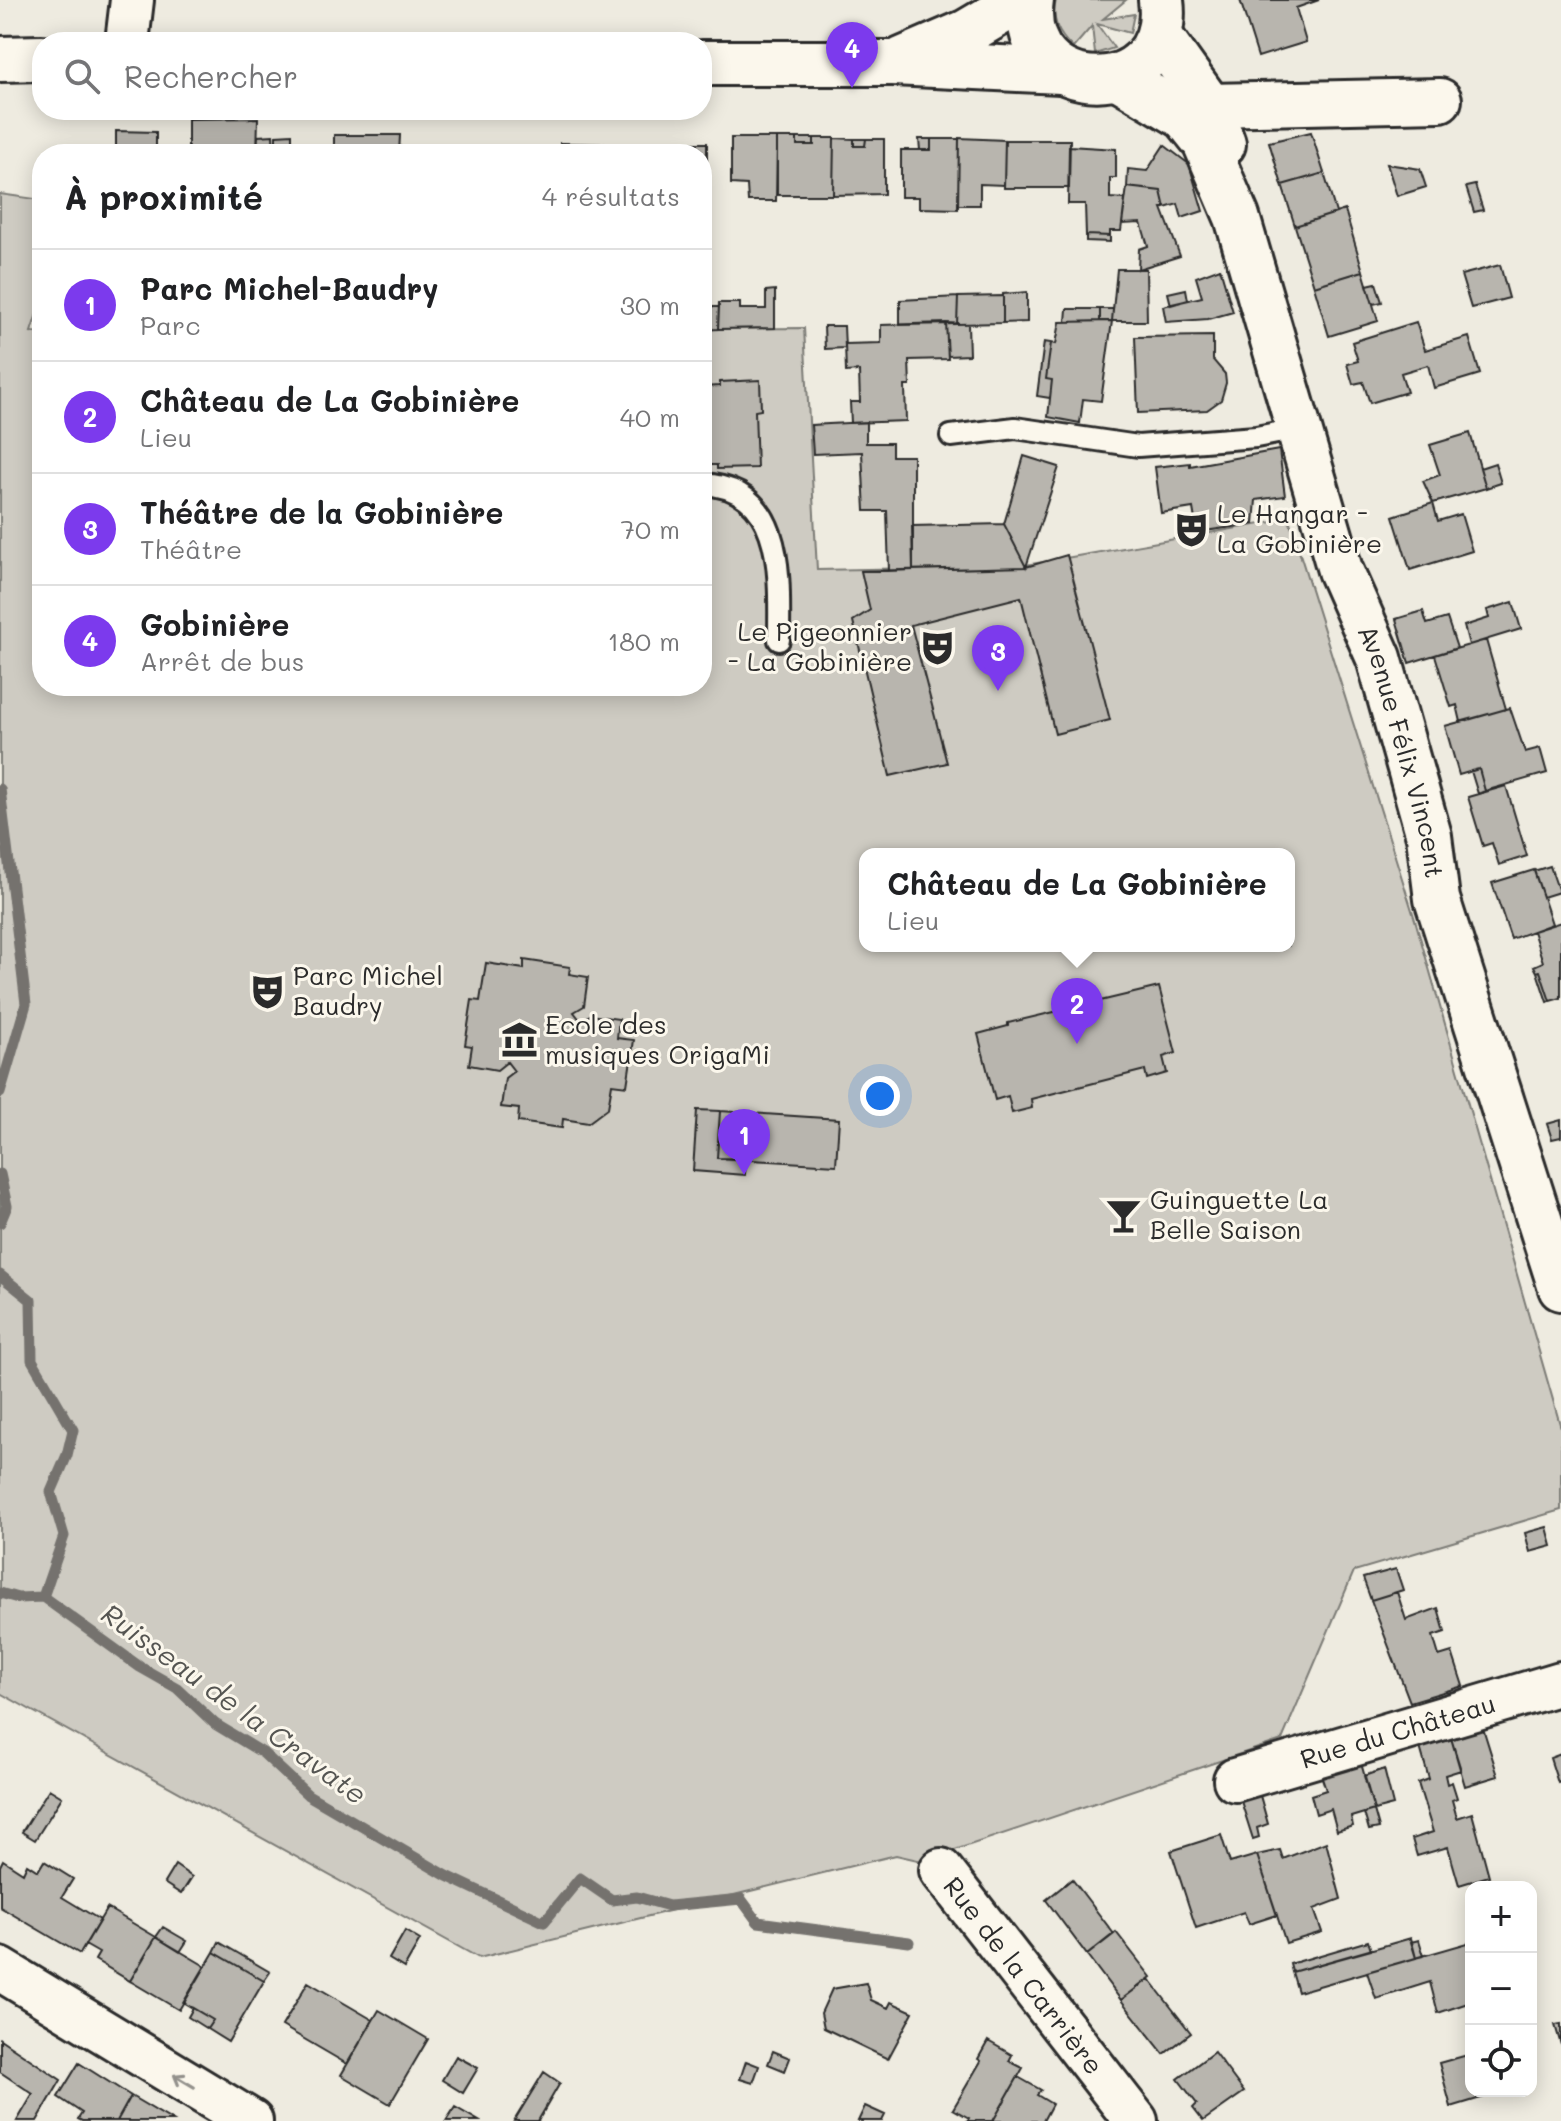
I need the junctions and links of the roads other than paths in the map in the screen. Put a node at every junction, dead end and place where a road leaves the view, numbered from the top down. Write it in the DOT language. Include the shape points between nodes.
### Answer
graph roads {
  1 [pos="132,0"];
  2 [pos="1021,0"];
  3 [pos="1031,0"];
  4 [pos="1160,18"];
  5 [pos="128,32"];
  6 [pos="32,58"];
  7 [pos="0,59"];
  8 [pos="712,63"];
  9 [pos="893,63"];
  10 [pos="1061,71"];
  11 [pos="1118,77"];
  12 [pos="1440,100"];
  13 [pos="1209,105"];
  14 [pos="1237,217"];
  15 [pos="1298,429"];
  16 [pos="951,436"];
  17 [pos="712,484"];
  18 [pos="779,640"];
  19 [pos="1561,1288"];
  20 [pos="1561,1683"];
  21 [pos="1235,1780"];
  22 [pos="941,1870"];
  23 [pos="0,1969"];
  24 [pos="251,2121"];
  25 [pos="1136,2121"];
  1 -- 5 [label="street"];
  2 -- 9 [label="street" via="967,32"];
  3 -- 10 [label="street" via="1033,38"];
  4 -- 11 [label="street" via="1150,54"];
  4 -- 13 [label="street, Avenue Félix Vincent"];
  6 -- 7 [label="street"];
  8 -- 9 [label="street"];
  9 -- 10 [label="street"];
  10 -- 11 [label="street" via="1099,81"];
  11 -- 14 [label="street, Avenue Félix Vincent" via="1185,117 1205,142"];
  12 -- 13 [label="street"];
  13 -- 14 [label="street, Avenue Félix Vincent" via="1229,158"];
  14 -- 15 [label="street, Avenue Félix Vincent"];
  15 -- 16 [label="lane" via="1138,446 1015,428"];
  15 -- 19 [label="street, Avenue Félix Vincent" via="1340,570 1379,658 1429,836 1437,899"];
  17 -- 18 [label="lane" via="725,485 764,519 775,543"];
  20 -- 21 [label="street, Rue du Château"];
  22 -- 25 [label="street, Rue de la Carrière"];
  24 -- 23 [label="street, one-way"];
}
